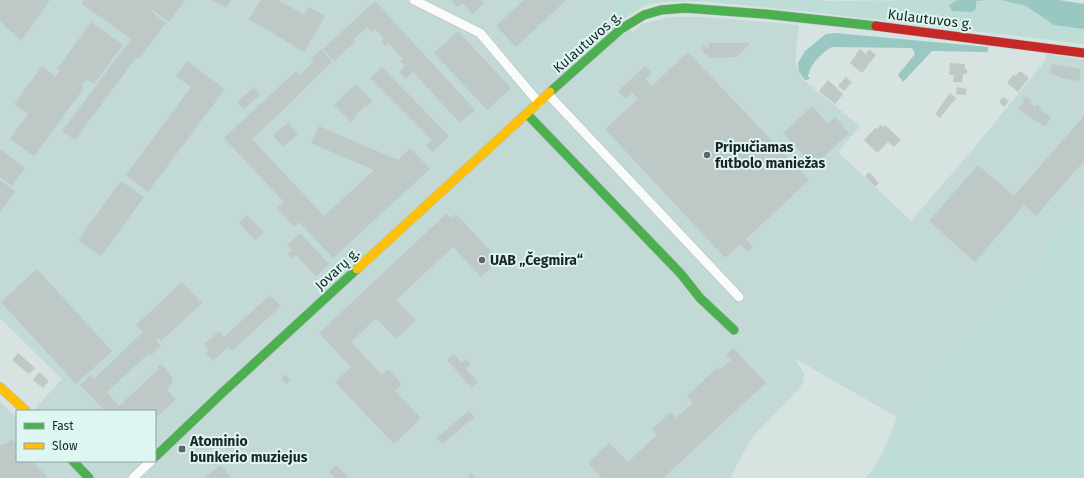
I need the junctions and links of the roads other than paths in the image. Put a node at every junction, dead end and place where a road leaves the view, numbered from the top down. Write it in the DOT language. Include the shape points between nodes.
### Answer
graph roads {
  1 [pos="414,0"];
  2 [pos="1084,53"];
  3 [pos="548,94"];
  4 [pos="539,103"];
  5 [pos="527,114"];
  6 [pos="740,297"];
  7 [pos="734,330"];
  8 [pos="0,387"];
  9 [pos="25,410"];
  10 [pos="156,456"];
  11 [pos="74,462"];
  12 [pos="150,462"];
  13 [pos="89,478"];
  14 [pos="133,478"];
  1 -- 4 [label="street" via="480,32"];
  2 -- 3 [label="street, Kulautuvos g." via="782,16 692,8 673,9 651,12 628,24"];
  3 -- 4 [label="street, Kulautuvos g."];
  3 -- 6 [label="street"];
  4 -- 5 [label="street, Jovarų g."];
  5 -- 7 [label="street" via="681,274 700,298"];
  5 -- 10 [label="street, Jovarų g."];
  8 -- 9 [label="street"];
  11 -- 13 [label="street"];
  12 -- 14 [label="street"];
}
